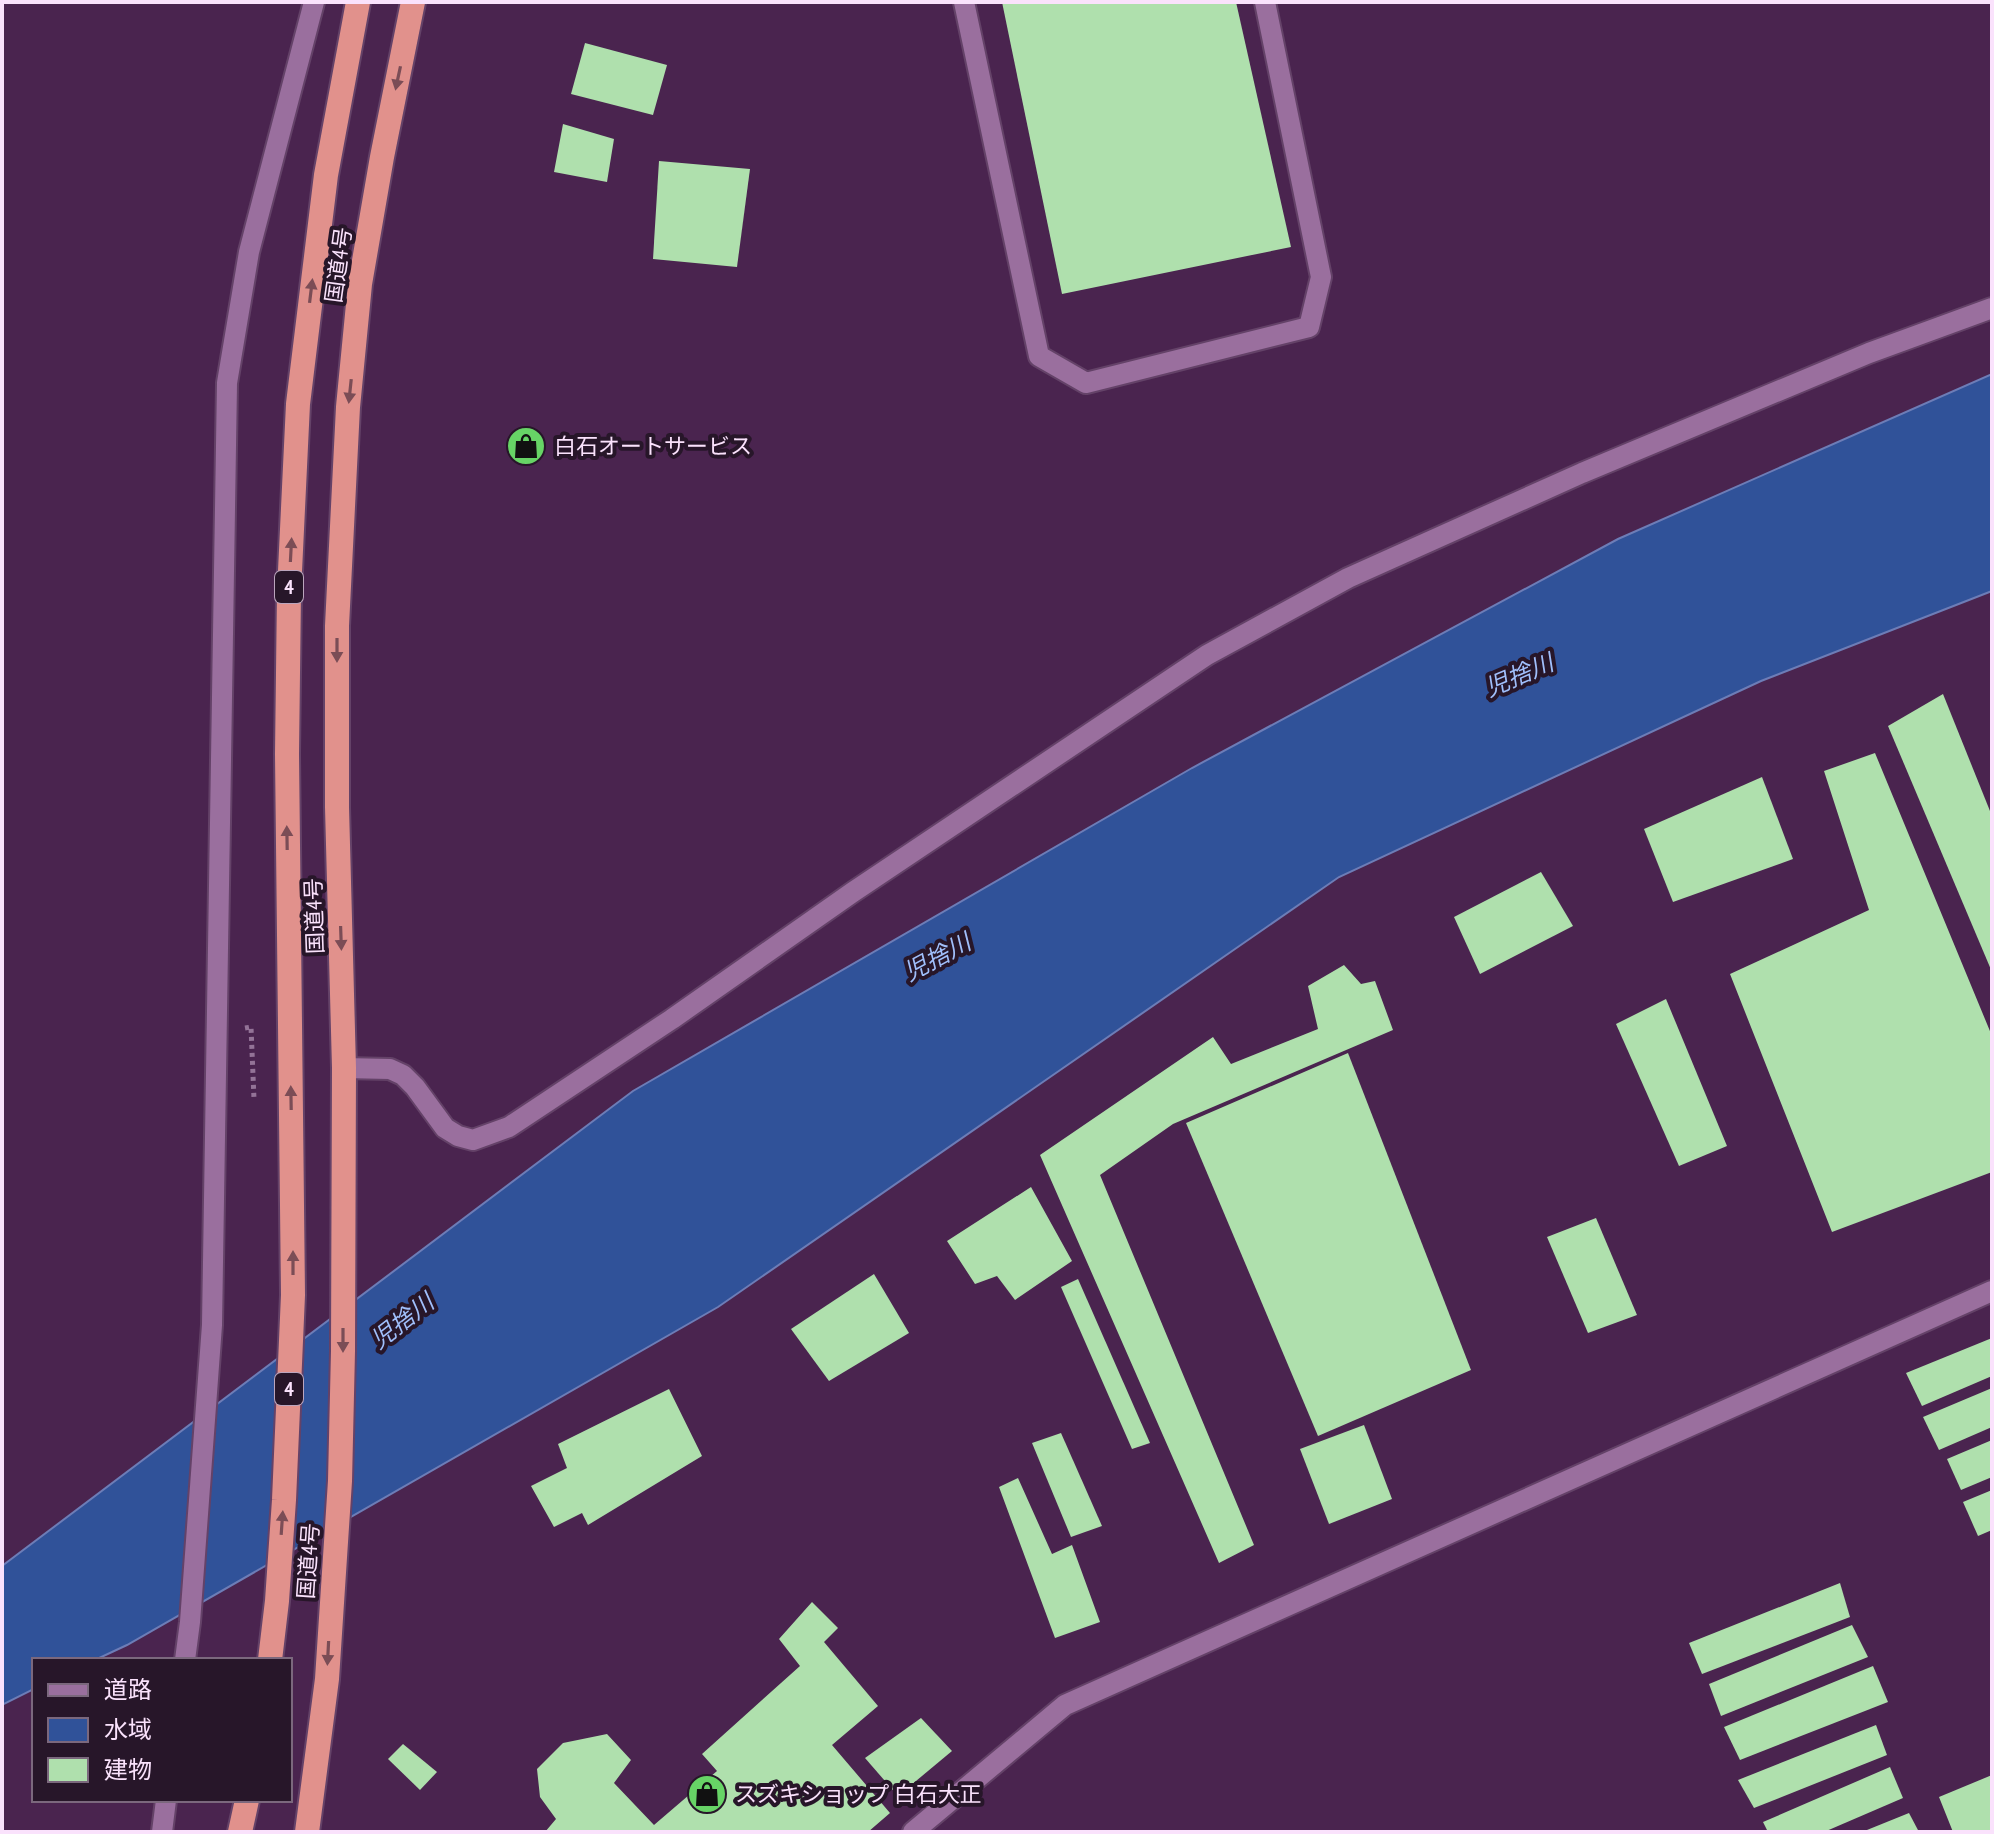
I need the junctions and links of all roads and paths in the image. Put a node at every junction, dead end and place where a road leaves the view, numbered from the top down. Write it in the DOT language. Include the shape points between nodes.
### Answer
graph roads {
  1 [pos="314,2"];
  2 [pos="358,2"];
  3 [pos="413,2"];
  4 [pos="964,2"];
  5 [pos="1265,2"];
  6 [pos="1992,308"];
  7 [pos="251,1027"];
  8 [pos="344,1068"];
  9 [pos="254,1099"];
  10 [pos="1992,1291"];
  11 [pos="185,1658"];
  12 [pos="270,1658"];
  13 [pos="166,1802"];
  14 [pos="247,1802"];
  15 [pos="162,1832"];
  16 [pos="240,1832"];
  17 [pos="307,1832"];
  18 [pos="913,1832"];
  1 -- 11 [label="street" via="249,252 227,383 212,1325"];
  12 -- 2 [label="highway, 国道4号 / 4, one-way" via="293,1295 287,754 298,404 326,175"];
  3 -- 8 [label="highway, 国道4号, one-way" via="360,284 348,407 337,626"];
  4 -- 5 [label="street" via="1039,356 1086,383 1309,327 1321,277"];
  6 -- 8 [label="street" via="1869,353 1582,473 1348,578 1207,655 509,1127 473,1140 458,1136 445,1128 403,1075 390,1069"];
  7 -- 9 [label="path"];
  8 -- 17 [label="highway, 国道4号, one-way" via="340,1481 327,1679"];
  10 -- 18 [label="street" via="1065,1705"];
  13 -- 15 [label="street"];
  14 -- 16 [label="highway"];
}
